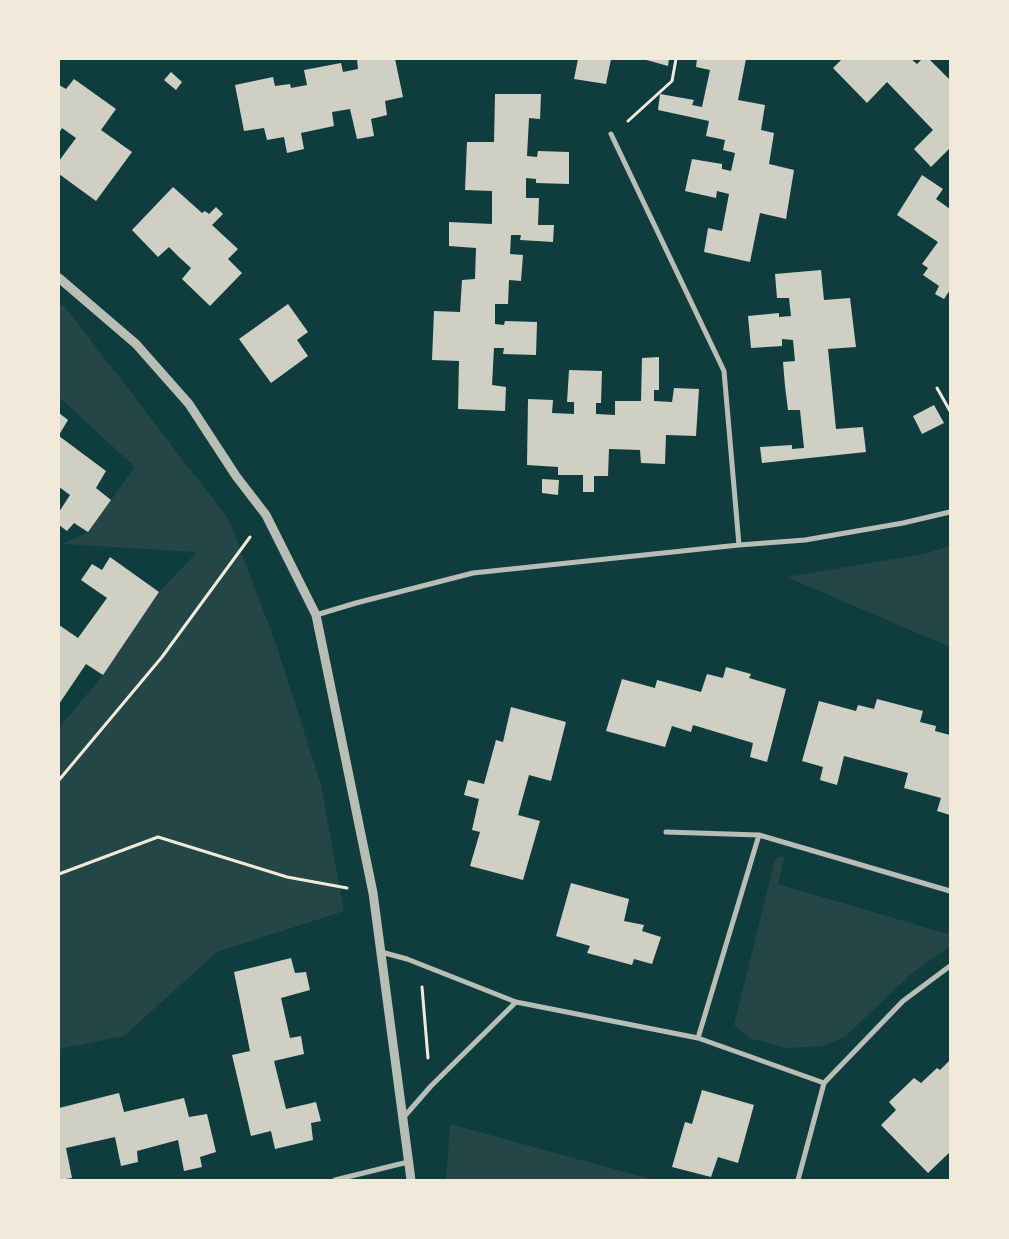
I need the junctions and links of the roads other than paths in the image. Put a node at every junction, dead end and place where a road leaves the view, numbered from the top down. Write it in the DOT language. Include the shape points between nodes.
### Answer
graph roads {
  1 [pos="612,134"];
  2 [pos="59,278"];
  3 [pos="950,512"];
  4 [pos="739,545"];
  5 [pos="316,615"];
  6 [pos="666,832"];
  7 [pos="759,835"];
  8 [pos="950,891"];
  9 [pos="381,952"];
  10 [pos="950,966"];
  11 [pos="516,1002"];
  12 [pos="698,1038"];
  13 [pos="824,1083"];
  14 [pos="403,1118"];
  15 [pos="408,1162"];
  16 [pos="335,1180"];
  17 [pos="411,1180"];
  18 [pos="798,1180"];
  1 -- 4 [label="street" via="724,371"];
  2 -- 5 [label="street" via="136,344 189,404 266,515"];
  3 -- 4 [label="street" via="806,540"];
  4 -- 5 [label="street" via="472,573"];
  5 -- 9 [label="street" via="373,892"];
  6 -- 7 [label="street"];
  7 -- 8 [label="street"];
  7 -- 12 [label="street"];
  9 -- 11 [label="street"];
  9 -- 14 [label="street"];
  10 -- 13 [label="street" via="903,1001"];
  11 -- 12 [label="street"];
  11 -- 14 [label="street"];
  12 -- 13 [label="street"];
  13 -- 18 [label="street"];
  14 -- 15 [label="street"];
  15 -- 16 [label="street"];
  15 -- 17 [label="street"];
}
